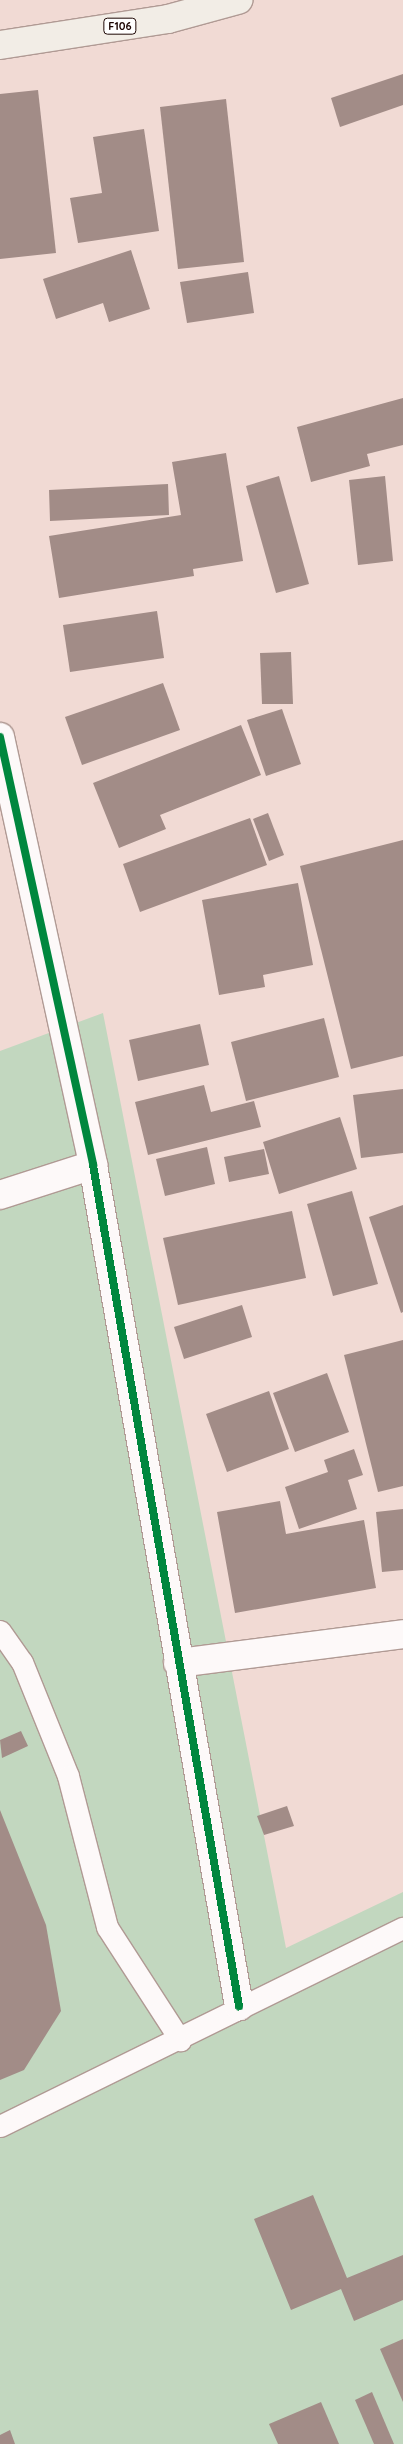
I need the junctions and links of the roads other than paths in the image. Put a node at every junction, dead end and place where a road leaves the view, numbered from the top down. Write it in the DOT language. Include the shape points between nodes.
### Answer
graph roads {
  1 [pos="238,0"];
  2 [pos="0,45"];
  3 [pos="0,737"];
  4 [pos="93,1165"];
  5 [pos="0,1195"];
  6 [pos="0,1631"];
  7 [pos="403,1634"];
  8 [pos="178,1663"];
  9 [pos="403,1928"];
  10 [pos="239,2006"];
  11 [pos="180,2040"];
  12 [pos="0,2126"];
  1 -- 2 [label="main road, F106" via="168,18"];
  3 -- 4 [label="street"];
  4 -- 5 [label="street"];
  4 -- 8 [label="street"];
  6 -- 11 [label="lane" via="22,1662 68,1776 108,1927"];
  7 -- 8 [label="street"];
  8 -- 10 [label="street"];
  9 -- 10 [label="lane"];
  10 -- 11 [label="lane"];
  11 -- 12 [label="lane"];
}
